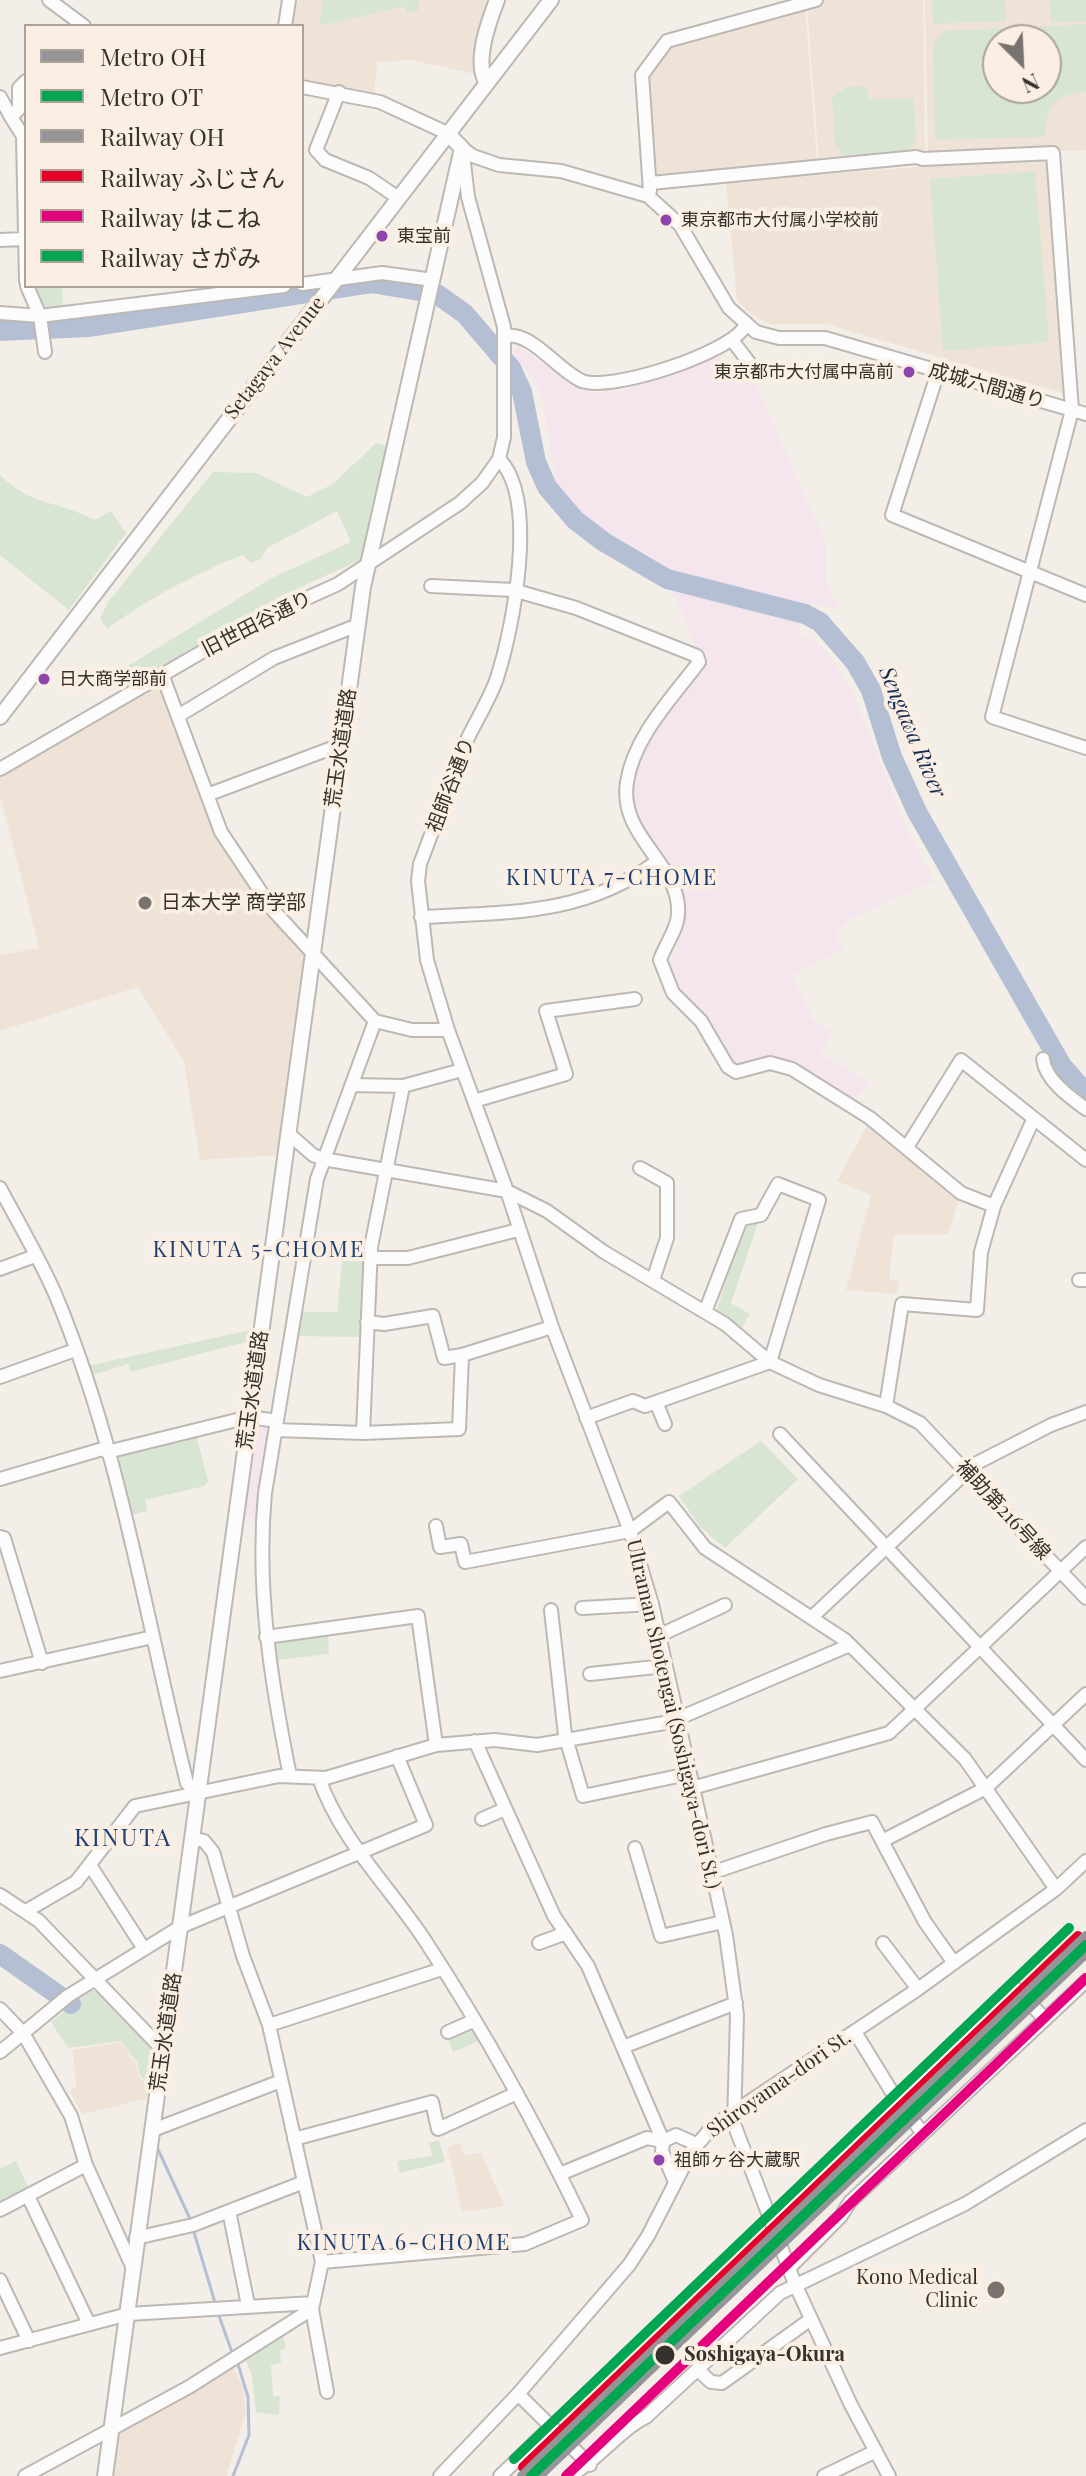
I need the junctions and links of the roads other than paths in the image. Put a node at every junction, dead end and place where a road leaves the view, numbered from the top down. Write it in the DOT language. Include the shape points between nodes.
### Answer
graph roads {
  1 [pos="49,0"];
  2 [pos="289,0"];
  3 [pos="497,0"];
  4 [pos="551,0"];
  5 [pos="816,0"];
  6 [pos="81,24"];
  7 [pos="285,24"];
  8 [pos="24,83"];
  9 [pos="487,83"];
  10 [pos="304,87"];
  11 [pos="339,92"];
  12 [pos="0,97"];
  13 [pos="11,117"];
  14 [pos="447,133"];
  15 [pos="462,148"];
  16 [pos="24,178"];
  17 [pos="650,190"];
  18 [pos="397,197"];
  19 [pos="452,197"];
  20 [pos="468,197"];
  21 [pos="24,239"];
  22 [pos="0,240"];
  23 [pos="336,279"];
  24 [pos="433,282"];
  25 [pos="304,284"];
  26 [pos="28,288"];
  27 [pos="268,288"];
  28 [pos="0,313"];
  29 [pos="40,316"];
  30 [pos="745,326"];
  31 [pos="732,340"];
  32 [pos="504,341"];
  33 [pos="44,348"];
  34 [pos="938,372"];
  35 [pos="757,373"];
  36 [pos="1072,410"];
  37 [pos="1086,414"];
  38 [pos="499,459"];
  39 [pos="367,565"];
  40 [pos="1029,574"];
  41 [pos="431,586"];
  42 [pos="513,590"];
  43 [pos="1086,595"];
  44 [pos="358,625"];
  45 [pos="162,674"];
  46 [pos="178,716"];
  47 [pos="0,717"];
  48 [pos="1086,748"];
  49 [pos="341,749"];
  50 [pos="0,769"];
  51 [pos="207,795"];
  52 [pos="656,862"];
  53 [pos="421,917"];
  54 [pos="313,957"];
  55 [pos="635,999"];
  56 [pos="375,1021"];
  57 [pos="448,1030"];
  58 [pos="1043,1059"];
  59 [pos="462,1070"];
  60 [pos="352,1085"];
  61 [pos="403,1086"];
  62 [pos="474,1101"];
  63 [pos="1086,1109"];
  64 [pos="1033,1120"];
  65 [pos="289,1134"];
  66 [pos="907,1147"];
  67 [pos="323,1159"];
  68 [pos="1086,1160"];
  69 [pos="385,1168"];
  70 [pos="640,1168"];
  71 [pos="0,1188"];
  72 [pos="507,1191"];
  73 [pos="994,1206"];
  74 [pos="518,1230"];
  75 [pos="35,1256"];
  76 [pos="371,1258"];
  77 [pos="0,1269"];
  78 [pos="653,1280"];
  79 [pos="705,1312"];
  80 [pos="367,1322"];
  81 [pos="552,1327"];
  82 [pos="75,1350"];
  83 [pos="462,1355"];
  84 [pos="770,1362"];
  85 [pos="0,1377"];
  86 [pos="656,1402"];
  87 [pos="886,1406"];
  88 [pos="1086,1413"];
  89 [pos="249,1417"];
  90 [pos="586,1418"];
  91 [pos="665,1424"];
  92 [pos="277,1426"];
  93 [pos="363,1433"];
  94 [pos="780,1434"];
  95 [pos="106,1450"];
  96 [pos="966,1471"];
  97 [pos="0,1479"];
  98 [pos="436,1526"];
  99 [pos="630,1531"];
  100 [pos="0,1537"];
  101 [pos="1086,1547"];
  102 [pos="885,1548"];
  103 [pos="1060,1571"];
  104 [pos="1086,1598"];
  105 [pos="652,1604"];
  106 [pos="725,1605"];
  107 [pos="582,1608"];
  108 [pos="551,1610"];
  109 [pos="811,1618"];
  110 [pos="658,1636"];
  111 [pos="153,1637"];
  112 [pos="266,1637"];
  113 [pos="850,1645"];
  114 [pos="979,1648"];
  115 [pos="42,1663"];
  116 [pos="665,1666"];
  117 [pos="0,1671"];
  118 [pos="590,1674"];
  119 [pos="1086,1694"];
  120 [pos="915,1710"];
  121 [pos="676,1718"];
  122 [pos="1053,1726"];
  123 [pos="567,1740"];
  124 [pos="475,1741"];
  125 [pos="436,1745"];
  126 [pos="397,1756"];
  127 [pos="1086,1760"];
  128 [pos="688,1774"];
  129 [pos="290,1776"];
  130 [pos="319,1778"];
  131 [pos="692,1788"];
  132 [pos="986,1788"];
  133 [pos="198,1795"];
  134 [pos="505,1809"];
  135 [pos="482,1819"];
  136 [pos="192,1838"];
  137 [pos="882,1841"];
  138 [pos="635,1848"];
  139 [pos="359,1852"];
  140 [pos="1086,1861"];
  141 [pos="90,1865"];
  142 [pos="711,1873"];
  143 [pos="1056,1889"];
  144 [pos="0,1895"];
  145 [pos="229,1905"];
  146 [pos="26,1911"];
  147 [pos="723,1922"];
  148 [pos="180,1927"];
  149 [pos="566,1933"];
  150 [pos="539,1943"];
  151 [pos="883,1943"];
  152 [pos="144,1949"];
  153 [pos="954,1963"];
  154 [pos="442,1969"];
  155 [pos="94,1980"];
  156 [pos="1086,1981"];
  157 [pos="918,1989"];
  158 [pos="736,2003"];
  159 [pos="0,2009"];
  160 [pos="1045,2019"];
  161 [pos="473,2021"];
  162 [pos="269,2025"];
  163 [pos="448,2032"];
  164 [pos="855,2032"];
  165 [pos="23,2033"];
  166 [pos="623,2047"];
  167 [pos="163,2050"];
  168 [pos="0,2052"];
  169 [pos="281,2081"];
  170 [pos="517,2093"];
  171 [pos="898,2102"];
  172 [pos="732,2112"];
  173 [pos="153,2130"];
  174 [pos="1086,2130"];
  175 [pos="923,2133"];
  176 [pos="294,2139"];
  177 [pos="663,2141"];
  178 [pos="696,2144"];
  179 [pos="86,2165"];
  180 [pos="560,2174"];
  181 [pos="304,2182"];
  182 [pos="675,2182"];
  183 [pos="28,2196"];
  184 [pos="0,2210"];
  185 [pos="229,2211"];
  186 [pos="770,2219"];
  187 [pos="136,2238"];
  188 [pos="322,2262"];
  189 [pos="132,2266"];
  190 [pos="789,2268"];
  191 [pos="0,2280"];
  192 [pos="795,2284"];
  193 [pos="248,2305"];
  194 [pos="313,2306"];
  195 [pos="128,2314"];
  196 [pos="811,2319"];
  197 [pos="89,2324"];
  198 [pos="29,2341"];
  199 [pos="0,2348"];
  200 [pos="697,2369"];
  201 [pos="327,2392"];
  202 [pos="518,2394"];
  203 [pos="552,2426"];
  204 [pos="111,2429"];
  205 [pos="876,2451"];
  206 [pos="595,2460"];
  207 [pos="25,2476"];
  208 [pos="105,2476"];
  209 [pos="440,2476"];
  210 [pos="500,2476"];
  211 [pos="570,2476"];
  212 [pos="824,2476"];
  213 [pos="889,2476"];
  1 -- 6 [label="street"];
  2 -- 7 [label="street"];
  3 -- 9 [label="main road" via="484,45 481,75"];
  4 -- 9 [label="main road, Setagaya Avenue"];
  5 -- 17 [label="street" via="667,41 642,75"];
  8 -- 13 [label="street" via="19,109"];
  9 -- 14 [label="main road, Setagaya Avenue"];
  10 -- 11 [label="street"];
  11 -- 14 [label="street" via="380,102"];
  11 -- 18 [label="street" via="316,150 325,160 369,178"];
  12 -- 13 [label="street"];
  13 -- 16 [label="street" via="23,136"];
  14 -- 15 [label="main road"];
  14 -- 18 [label="main road, Setagaya Avenue"];
  15 -- 17 [label="street" via="499,165 561,171"];
  15 -- 19 [label="main road"];
  15 -- 20 [label="street"];
  17 -- 30 [label="street" via="680,225"];
  17 -- 36 [label="street" via="916,157 1053,153"];
  18 -- 23 [label="main road, Setagaya Avenue"];
  19 -- 20 [label="street" via="461,192"];
  19 -- 24 [label="main road"];
  20 -- 32 [label="street"];
  21 -- 22 [label="street"];
  23 -- 24 [label="street" via="382,273"];
  23 -- 25 [label="street"];
  23 -- 47 [label="main road, Setagaya Avenue"];
  24 -- 39 [label="main road, 荒玉水道道路"];
  26 -- 29 [label="street"];
  27 -- 29 [label="street"];
  28 -- 29 [label="street"];
  29 -- 33 [label="street"];
  30 -- 31 [label="street"];
  30 -- 34 [label="street, 成城六間通り" via="779,338 825,338"];
  31 -- 32 [label="street" via="671,365 602,384 574,377 521,338"];
  31 -- 35 [label="street"];
  32 -- 38 [label="street" via="504,437"];
  34 -- 36 [label="street, 成城六間通り"];
  34 -- 40 [label="street" via="892,515"];
  36 -- 37 [label="street, 成城六間通り"];
  36 -- 40 [label="street"];
  38 -- 39 [label="street, 旧世田谷通り" via="472,494"];
  38 -- 42 [label="street, 祖師谷通り" via="521,513"];
  39 -- 44 [label="main road, 荒玉水道道路"];
  39 -- 45 [label="street, 旧世田谷通り"];
  40 -- 43 [label="street"];
  40 -- 48 [label="street" via="992,717"];
  41 -- 42 [label="street"];
  42 -- 52 [label="street" via="576,608 697,656 699,662 645,735 627,779 628,811"];
  42 -- 53 [label="street, 祖師谷通り" via="496,679 420,864"];
  44 -- 46 [label="street" via="274,658"];
  44 -- 49 [label="main road, 荒玉水道道路"];
  45 -- 46 [label="street"];
  45 -- 50 [label="street, 旧世田谷通り"];
  46 -- 51 [label="street"];
  49 -- 51 [label="street"];
  49 -- 54 [label="main road, 荒玉水道道路"];
  51 -- 54 [label="street" via="221,832 254,884"];
  52 -- 53 [label="street" via="613,890 563,907"];
  52 -- 66 [label="street" via="677,894 678,916 661,970 728,1067 736,1072 770,1063 792,1069"];
  53 -- 57 [label="street, 祖師谷通り" via="427,960"];
  54 -- 56 [label="street"];
  54 -- 65 [label="main road, 荒玉水道道路"];
  55 -- 62 [label="street" via="546,1011 566,1074"];
  56 -- 57 [label="street" via="412,1030"];
  56 -- 60 [label="street"];
  57 -- 59 [label="street, 祖師谷通り"];
  58 -- 63 [label="street" via="1043,1067 1067,1096"];
  59 -- 61 [label="street"];
  59 -- 62 [label="street, 祖師谷通り"];
  60 -- 61 [label="street"];
  60 -- 67 [label="street"];
  61 -- 69 [label="street"];
  62 -- 72 [label="street, 祖師谷通り"];
  64 -- 66 [label="street" via="961,1060"];
  64 -- 68 [label="street"];
  64 -- 73 [label="street"];
  65 -- 67 [label="street"];
  65 -- 89 [label="main road, 荒玉水道道路"];
  66 -- 73 [label="street" via="961,1193"];
  67 -- 69 [label="street, 補助第216号線"];
  67 -- 92 [label="street"];
  69 -- 72 [label="street, 補助第216号線"];
  69 -- 76 [label="street"];
  70 -- 78 [label="street" via="667,1183 667,1238"];
  71 -- 75 [label="street"];
  72 -- 74 [label="street, Ultraman Shotengai (Soshigaya-dori St.)"];
  72 -- 78 [label="street, 補助第216号線"];
  73 -- 87 [label="street" via="981,1252 977,1310 902,1304"];
  74 -- 76 [label="street" via="408,1258"];
  74 -- 81 [label="street, Ultraman Shotengai (Soshigaya-dori St.)"];
  75 -- 77 [label="street"];
  75 -- 82 [label="street"];
  76 -- 80 [label="street"];
  78 -- 79 [label="street, 補助第216号線"];
  79 -- 84 [label="street, 補助第216号線"];
  79 -- 84 [label="street" via="741,1219 761,1215 778,1184 819,1200"];
  80 -- 83 [label="street" via="433,1316 444,1358"];
  80 -- 93 [label="street"];
  81 -- 83 [label="street"];
  81 -- 90 [label="street, Ultraman Shotengai (Soshigaya-dori St.)"];
  82 -- 85 [label="street"];
  82 -- 95 [label="street"];
  83 -- 93 [label="street" via="459,1429"];
  84 -- 86 [label="street"];
  84 -- 87 [label="street, 補助第216号線" via="819,1385"];
  86 -- 90 [label="street" via="645,1406 633,1401"];
  86 -- 91 [label="street"];
  87 -- 96 [label="street, 補助第216号線" via="920,1423"];
  88 -- 96 [label="street" via="1051,1425"];
  89 -- 92 [label="street"];
  89 -- 95 [label="street"];
  89 -- 133 [label="main road, 荒玉水道道路"];
  90 -- 99 [label="street, Ultraman Shotengai (Soshigaya-dori St.)"];
  92 -- 93 [label="street"];
  92 -- 112 [label="street" via="262,1532"];
  94 -- 102 [label="street"];
  95 -- 97 [label="street"];
  95 -- 111 [label="street"];
  96 -- 102 [label="street"];
  96 -- 103 [label="street, 補助第216号線"];
  98 -- 99 [label="street" via="440,1547 461,1544 465,1562"];
  99 -- 105 [label="street, Ultraman Shotengai (Soshigaya-dori St.)"];
  99 -- 109 [label="street" via="669,1502 705,1548"];
  100 -- 115 [label="street"];
  101 -- 103 [label="street"];
  102 -- 109 [label="street"];
  102 -- 114 [label="street"];
  103 -- 104 [label="street, 補助第216号線"];
  103 -- 114 [label="street"];
  105 -- 107 [label="street"];
  105 -- 110 [label="street, Ultraman Shotengai (Soshigaya-dori St.)"];
  106 -- 110 [label="street"];
  108 -- 123 [label="street"];
  109 -- 113 [label="street"];
  110 -- 116 [label="street, Ultraman Shotengai (Soshigaya-dori St.)"];
  111 -- 115 [label="street"];
  111 -- 133 [label="street" via="187,1783"];
  112 -- 125 [label="street" via="418,1616"];
  112 -- 129 [label="street"];
  113 -- 120 [label="street"];
  113 -- 121 [label="street"];
  114 -- 120 [label="street"];
  114 -- 122 [label="street"];
  115 -- 117 [label="street"];
  116 -- 118 [label="street"];
  116 -- 121 [label="street, Ultraman Shotengai (Soshigaya-dori St.)"];
  119 -- 122 [label="street"];
  120 -- 131 [label="street" via="889,1733"];
  120 -- 132 [label="street"];
  121 -- 123 [label="street"];
  121 -- 128 [label="street, Ultraman Shotengai (Soshigaya-dori St.)"];
  122 -- 127 [label="street"];
  122 -- 132 [label="street"];
  123 -- 124 [label="street" via="537,1745"];
  123 -- 128 [label="street" via="583,1796"];
  124 -- 125 [label="street"];
  124 -- 134 [label="street"];
  125 -- 126 [label="street"];
  126 -- 130 [label="street"];
  126 -- 139 [label="street" via="426,1825"];
  128 -- 131 [label="street, Ultraman Shotengai (Soshigaya-dori St.)"];
  129 -- 130 [label="street"];
  129 -- 133 [label="street"];
  130 -- 139 [label="street"];
  131 -- 142 [label="street, Ultraman Shotengai (Soshigaya-dori St.)"];
  132 -- 137 [label="street"];
  132 -- 143 [label="street"];
  133 -- 136 [label="main road, 荒玉水道道路"];
  133 -- 141 [label="street" via="135,1806"];
  134 -- 135 [label="street"];
  134 -- 149 [label="street"];
  136 -- 145 [label="street" via="204,1841 213,1852"];
  136 -- 148 [label="main road, 荒玉水道道路"];
  137 -- 142 [label="street" via="872,1822"];
  137 -- 153 [label="street" via="925,1922"];
  138 -- 147 [label="street" via="661,1936"];
  139 -- 145 [label="street"];
  139 -- 154 [label="street"];
  140 -- 143 [label="street, Shiroyama-dori St."];
  141 -- 146 [label="street" via="76,1882"];
  141 -- 152 [label="street"];
  142 -- 147 [label="street, Ultraman Shotengai (Soshigaya-dori St.)"];
  143 -- 153 [label="street, Shiroyama-dori St."];
  144 -- 146 [label="street"];
  145 -- 148 [label="street"];
  145 -- 162 [label="street"];
  146 -- 155 [label="street"];
  147 -- 158 [label="street, Ultraman Shotengai (Soshigaya-dori St.)"];
  148 -- 152 [label="street"];
  148 -- 167 [label="main road, 荒玉水道道路"];
  149 -- 150 [label="street"];
  149 -- 166 [label="street" via="588,1966"];
  151 -- 157 [label="street"];
  152 -- 155 [label="street"];
  153 -- 157 [label="street, Shiroyama-dori St."];
  154 -- 161 [label="street"];
  154 -- 162 [label="street"];
  155 -- 165 [label="street"];
  155 -- 167 [label="street"];
  156 -- 160 [label="street"];
  157 -- 164 [label="street, Shiroyama-dori St."];
  158 -- 166 [label="street"];
  158 -- 172 [label="street, Ultraman Shotengai (Soshigaya-dori St.)"];
  159 -- 165 [label="street"];
  160 -- 171 [label="street" via="1016,1989"];
  160 -- 175 [label="street"];
  161 -- 163 [label="street"];
  161 -- 170 [label="street"];
  162 -- 169 [label="street"];
  164 -- 171 [label="street"];
  164 -- 172 [label="street, Shiroyama-dori St."];
  165 -- 168 [label="street"];
  165 -- 179 [label="street" via="71,2116"];
  166 -- 177 [label="street"];
  167 -- 173 [label="main road, 荒玉水道道路"];
  169 -- 173 [label="street"];
  169 -- 176 [label="street"];
  170 -- 176 [label="street" via="438,2129 432,2102"];
  170 -- 180 [label="street"];
  171 -- 175 [label="street"];
  171 -- 186 [label="street"];
  172 -- 178 [label="street, Shiroyama-dori St."];
  172 -- 186 [label="street, Ultraman Shotengai (Soshigaya-dori St.)"];
  173 -- 187 [label="main road, 荒玉水道道路"];
  174 -- 192 [label="street" via="965,2204"];
  175 -- 190 [label="street"];
  176 -- 181 [label="street"];
  177 -- 178 [label="street" via="676,2135"];
  177 -- 180 [label="street" via="647,2138"];
  177 -- 182 [label="street"];
  178 -- 182 [label="street, Shiroyama-dori St."];
  179 -- 183 [label="street"];
  179 -- 189 [label="street"];
  180 -- 188 [label="street" via="582,2220 525,2244"];
  181 -- 185 [label="street"];
  181 -- 188 [label="street"];
  182 -- 202 [label="street, Shiroyama-dori St." via="636,2255"];
  183 -- 184 [label="street"];
  183 -- 197 [label="street"];
  185 -- 187 [label="street"];
  185 -- 193 [label="street"];
  186 -- 190 [label="street, Ultraman Shotengai (Soshigaya-dori St.)"];
  187 -- 189 [label="main road, 荒玉水道道路"];
  188 -- 194 [label="street"];
  189 -- 195 [label="main road, 荒玉水道道路"];
  190 -- 192 [label="street, Ultraman Shotengai (Soshigaya-dori St.)"];
  191 -- 198 [label="street"];
  192 -- 196 [label="street, Ultraman Shotengai (Soshigaya-dori St.)"];
  192 -- 200 [label="street"];
  193 -- 194 [label="street"];
  193 -- 195 [label="street"];
  194 -- 201 [label="street"];
  194 -- 204 [label="street"];
  195 -- 197 [label="street"];
  195 -- 204 [label="main road, 荒玉水道道路"];
  196 -- 200 [label="street" via="722,2383 711,2382"];
  196 -- 205 [label="street, Ultraman Shotengai (Soshigaya-dori St.)"];
  197 -- 198 [label="street"];
  198 -- 199 [label="street"];
  200 -- 206 [label="street"];
  202 -- 203 [label="street"];
  202 -- 209 [label="street, Shiroyama-dori St."];
  203 -- 206 [label="street"];
  203 -- 210 [label="street"];
  204 -- 207 [label="street"];
  204 -- 208 [label="main road, 荒玉水道道路"];
  205 -- 212 [label="street"];
  205 -- 213 [label="street, Ultraman Shotengai (Soshigaya-dori St.)"];
  206 -- 211 [label="street"];
}
